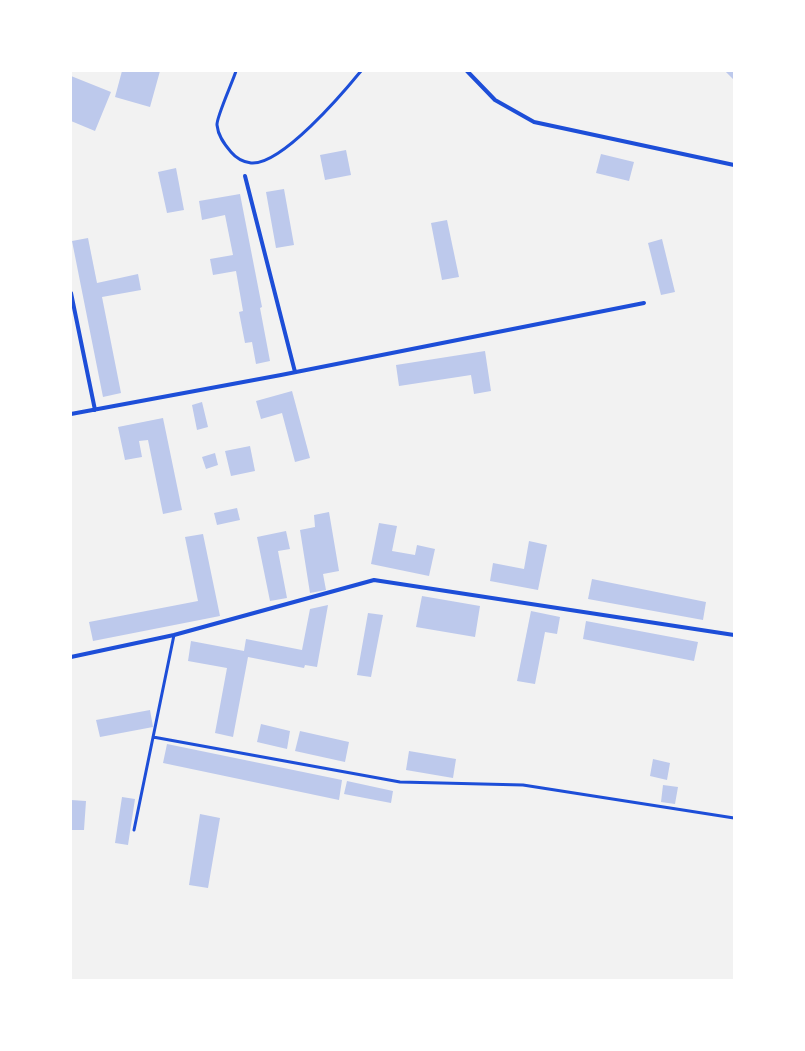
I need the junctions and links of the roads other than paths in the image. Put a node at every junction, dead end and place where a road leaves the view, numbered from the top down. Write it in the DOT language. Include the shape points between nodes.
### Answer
graph roads {
  1 [pos="236,71"];
  2 [pos="361,71"];
  3 [pos="467,71"];
  4 [pos="734,165"];
  5 [pos="245,176"];
  6 [pos="71,293"];
  7 [pos="644,303"];
  8 [pos="295,372"];
  9 [pos="95,410"];
  10 [pos="71,414"];
  11 [pos="174,635"];
  12 [pos="734,635"];
  13 [pos="71,658"];
  14 [pos="153,737"];
  15 [pos="734,818"];
  16 [pos="134,830"];
  1 -- 2 [label="lane" via="216,124 222,141 236,158 252,164 274,156 296,140 343,94"];
  3 -- 4 [label="street" via="495,100 534,122"];
  5 -- 8 [label="street"];
  6 -- 9 [label="street"];
  7 -- 8 [label="street"];
  8 -- 9 [label="street"];
  9 -- 10 [label="street"];
  11 -- 12 [label="street" via="374,580"];
  11 -- 13 [label="street"];
  11 -- 14 [label="lane"];
  14 -- 15 [label="lane" via="400,782 522,785"];
  14 -- 16 [label="lane"];
}
